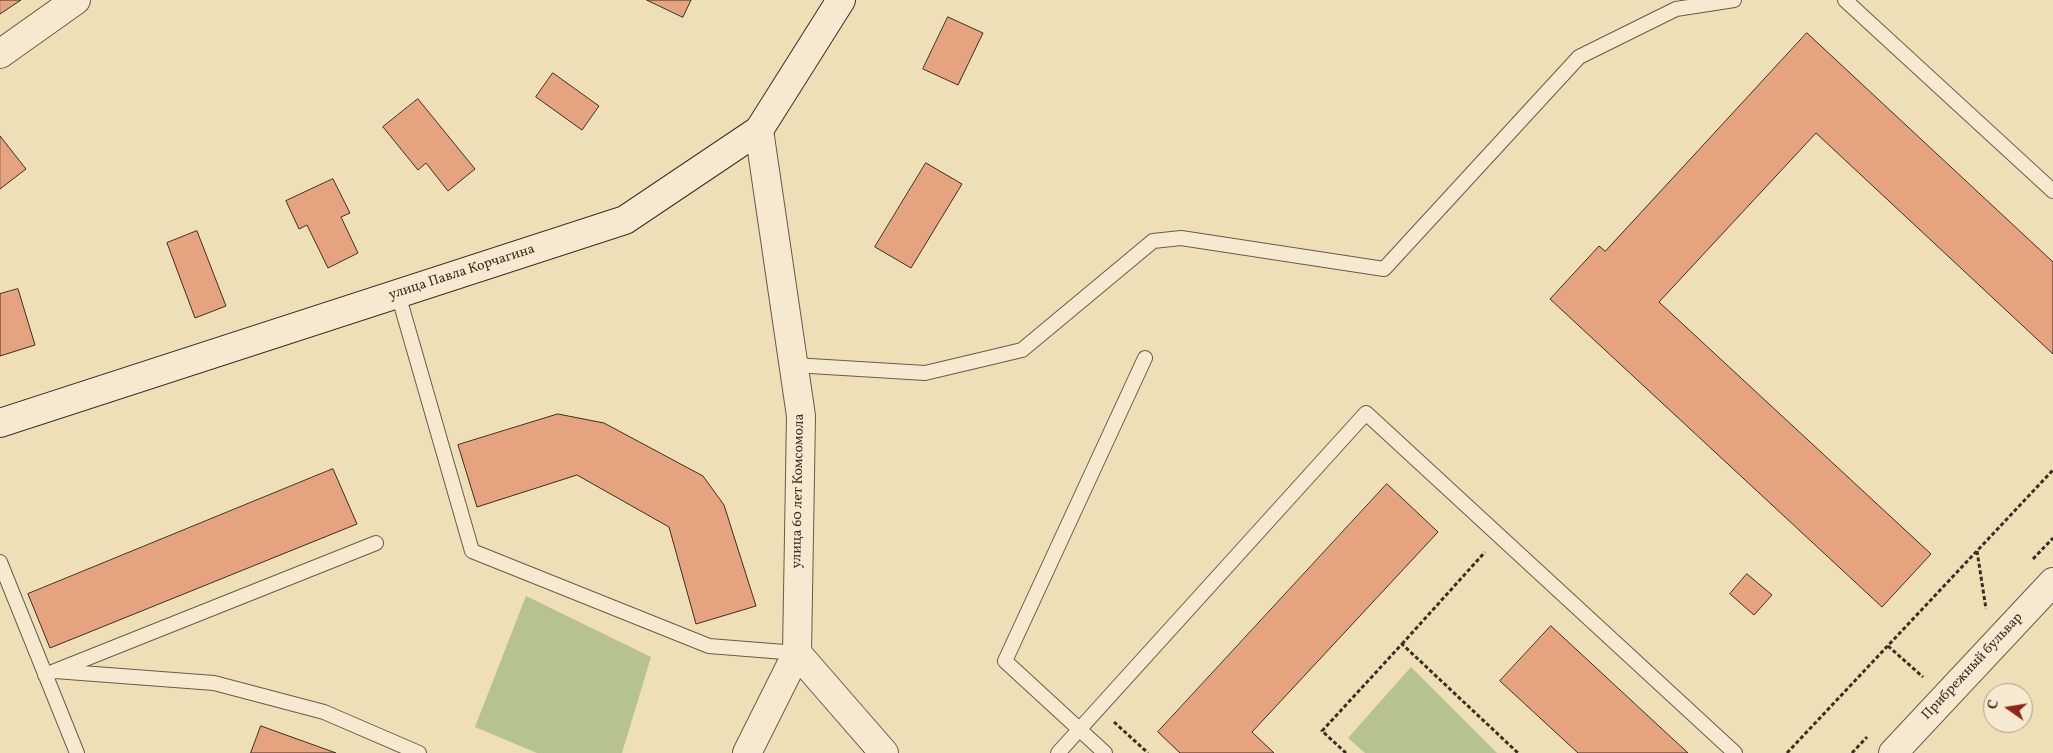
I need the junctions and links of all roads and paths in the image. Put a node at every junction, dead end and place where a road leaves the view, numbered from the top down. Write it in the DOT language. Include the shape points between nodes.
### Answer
graph roads {
  1 [pos="76,0"];
  2 [pos="841,0"];
  3 [pos="1734,0"];
  4 [pos="1845,0"];
  5 [pos="0,54"];
  6 [pos="759,130"];
  7 [pos="2053,191"];
  8 [pos="398,294"];
  9 [pos="1145,358"];
  10 [pos="794,365"];
  11 [pos="0,423"];
  12 [pos="2053,470"];
  13 [pos="1500,536"];
  14 [pos="376,543"];
  15 [pos="1977,551"];
  16 [pos="0,562"];
  17 [pos="2053,582"];
  18 [pos="1986,609"];
  19 [pos="1402,644"];
  20 [pos="1888,646"];
  21 [pos="797,653"];
  22 [pos="50,673"];
  23 [pos="1923,677"];
  24 [pos="1099,708"];
  25 [pos="1080,730"];
  26 [pos="76,753"];
  27 [pos="419,753"];
  28 [pos="747,753"];
  29 [pos="884,753"];
  30 [pos="1058,753"];
  31 [pos="1105,753"];
  32 [pos="1148,753"];
  33 [pos="1346,753"];
  34 [pos="1518,753"];
  35 [pos="1735,753"];
  36 [pos="1787,753"];
  37 [pos="1893,753"];
  1 -- 5 [label="street"];
  2 -- 6 [label="street, улица Павла Корчагина"];
  3 -- 10 [label="lane" via="1676,9 1579,57 1384,269 1181,238 1153,241 1022,350 925,373"];
  4 -- 7 [label="lane"];
  6 -- 8 [label="street, улица Павла Корчагина" via="625,220"];
  6 -- 10 [label="street, улица 60 лет Комсомола"];
  8 -- 11 [label="street, улица Павла Корчагина"];
  8 -- 21 [label="lane" via="472,551 710,646"];
  9 -- 25 [label="lane" via="1005,661"];
  10 -- 21 [label="street, улица 60 лет Комсомола" via="801,416"];
  12 -- 15 [label="path"];
  13 -- 19 [label="path"];
  13 -- 24 [label="lane" via="1366,413"];
  13 -- 35 [label="lane"];
  14 -- 22 [label="lane"];
  15 -- 18 [label="path"];
  15 -- 20 [label="path"];
  16 -- 22 [label="lane"];
  17 -- 37 [label="street, Прибрежный бульвар"];
  19 -- 33 [label="path" via="1322,731"];
  19 -- 34 [label="path"];
  20 -- 23 [label="path"];
  20 -- 36 [label="path"];
  21 -- 28 [label="street, улица 60 лет Комсомола"];
  21 -- 29 [label="street"];
  22 -- 26 [label="lane"];
  22 -- 27 [label="lane" via="214,683 324,712"];
  24 -- 25 [label="lane"];
  24 -- 32 [label="path"];
  25 -- 30 [label="lane"];
  25 -- 31 [label="lane"];
}
